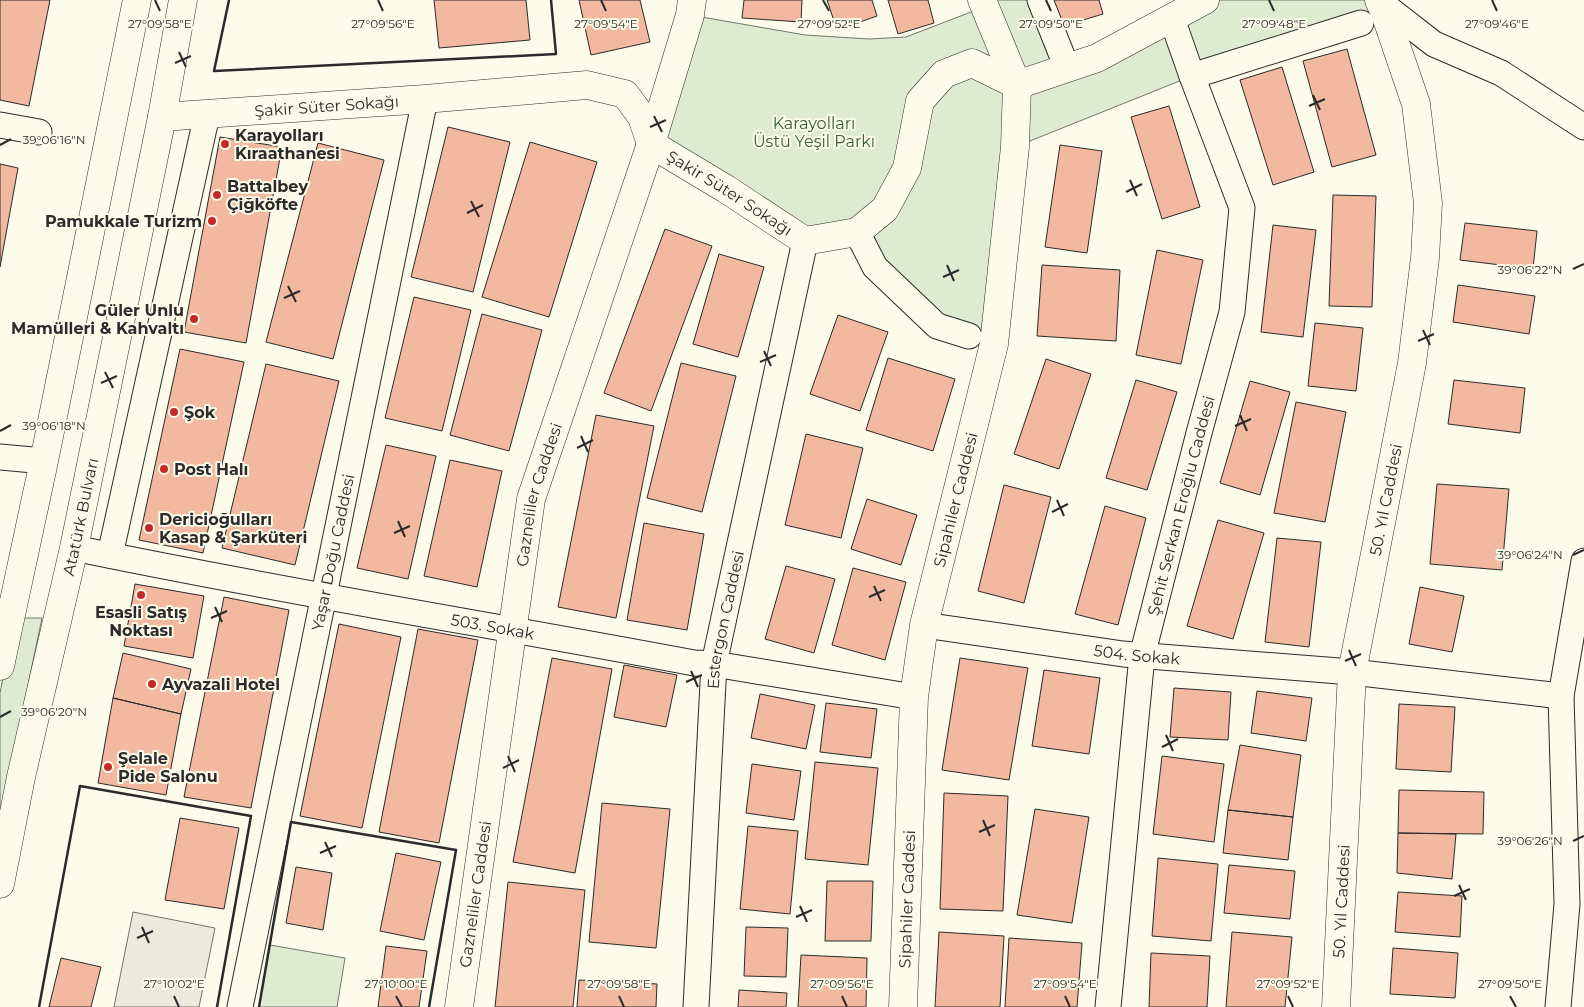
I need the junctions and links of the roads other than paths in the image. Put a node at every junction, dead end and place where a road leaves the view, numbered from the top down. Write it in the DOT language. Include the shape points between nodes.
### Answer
graph roads {
  1 [pos="137,0"];
  2 [pos="182,0"];
  3 [pos="692,0"];
  4 [pos="982,0"];
  5 [pos="1040,0"];
  6 [pos="1205,0"];
  7 [pos="1380,1"];
  8 [pos="1172,19"];
  9 [pos="1361,23"];
  10 [pos="1067,68"];
  11 [pos="1192,76"];
  12 [pos="1017,84"];
  13 [pos="425,99"];
  14 [pos="208,114"];
  15 [pos="162,116"];
  16 [pos="0,125"];
  17 [pos="1584,127"];
  18 [pos="39,132"];
  19 [pos="650,144"];
  20 [pos="857,232"];
  21 [pos="805,240"];
  22 [pos="969,336"];
  23 [pos="0,457"];
  24 [pos="44,462"];
  25 [pos="74,548"];
  26 [pos="110,555"];
  27 [pos="1584,561"];
  28 [pos="323,597"];
  29 [pos="924,625"];
  30 [pos="514,629"];
  31 [pos="1142,656"];
  32 [pos="714,664"];
  33 [pos="0,666"];
  34 [pos="1352,672"];
  35 [pos="1561,696"];
  36 [pos="914,697"];
  37 [pos="0,884"];
  38 [pos="240,1007"];
  39 [pos="459,1007"];
  40 [pos="696,1007"];
  41 [pos="903,1007"];
  42 [pos="1108,1007"];
  43 [pos="1336,1007"];
  44 [pos="1558,1007"];
  1 -- 24 [label="main road"];
  2 -- 15 [label="main road, Atatürk Bulvarı"];
  3 -- 19 [label="main road, Gazneliler Caddesi"];
  4 -- 12 [label="main road, Sipahiler Caddesi"];
  5 -- 10 [label="street"];
  6 -- 8 [label="main road"];
  7 -- 17 [label="street" via="1434,44 1501,74"];
  7 -- 34 [label="main road, 50. Yıl Caddesi" via="1416,104 1428,203 1412,363"];
  8 -- 10 [label="main road" via="1097,58"];
  8 -- 11 [label="street, Şehit Serkan Eroğlu Caddesi"];
  9 -- 11 [label="street"];
  10 -- 12 [label="main road"];
  11 -- 31 [label="street, Şehit Serkan Eroğlu Caddesi" via="1242,208 1232,312"];
  12 -- 20 [label="main road" via="972,63 944,74 920,101 907,168 885,208"];
  12 -- 29 [label="main road, Sipahiler Caddesi" via="1015,147 994,344"];
  13 -- 14 [label="main road, Şakir Süter Sokağı"];
  13 -- 19 [label="main road, Şakir Süter Sokağı" via="587,86 625,94 642,117"];
  13 -- 28 [label="street, Yaşar Doğu Caddesi"];
  14 -- 15 [label="main road, Şakir Süter Sokağı"];
  14 -- 26 [label="street"];
  15 -- 25 [label="main road, Atatürk Bulvarı"];
  16 -- 18 [label="street"];
  19 -- 21 [label="main road, Şakir Süter Sokağı"];
  19 -- 30 [label="main road, Gazneliler Caddesi" via="531,499"];
  20 -- 21 [label="main road, Şakir Süter Sokağı"];
  20 -- 22 [label="street" via="875,267 937,326"];
  21 -- 32 [label="street, Estergon Caddesi"];
  23 -- 24 [label="street"];
  24 -- 33 [label="main road"];
  25 -- 26 [label="street, 503. Sokak"];
  25 -- 37 [label="main road, Atatürk Bulvarı" via="21,777"];
  26 -- 28 [label="street, 503. Sokak"];
  27 -- 35 [label="street"];
  28 -- 30 [label="street, 503. Sokak"];
  28 -- 38 [label="street, Yaşar Doğu Caddesi"];
  29 -- 31 [label="street, 504. Sokak"];
  29 -- 36 [label="main road, Sipahiler Caddesi"];
  30 -- 32 [label="street, 503. Sokak"];
  30 -- 39 [label="main road, Gazneliler Caddesi"];
  31 -- 34 [label="street, 504. Sokak"];
  31 -- 42 [label="street, Şehit Serkan Eroğlu Caddesi"];
  32 -- 36 [label="street, 503. Sokak"];
  32 -- 40 [label="street, Estergon Caddesi"];
  34 -- 35 [label="street, 504. Sokak"];
  34 -- 43 [label="main road, 50. Yıl Caddesi"];
  35 -- 44 [label="street" via="1567,904"];
  36 -- 41 [label="main road, Sipahiler Caddesi"];
}
